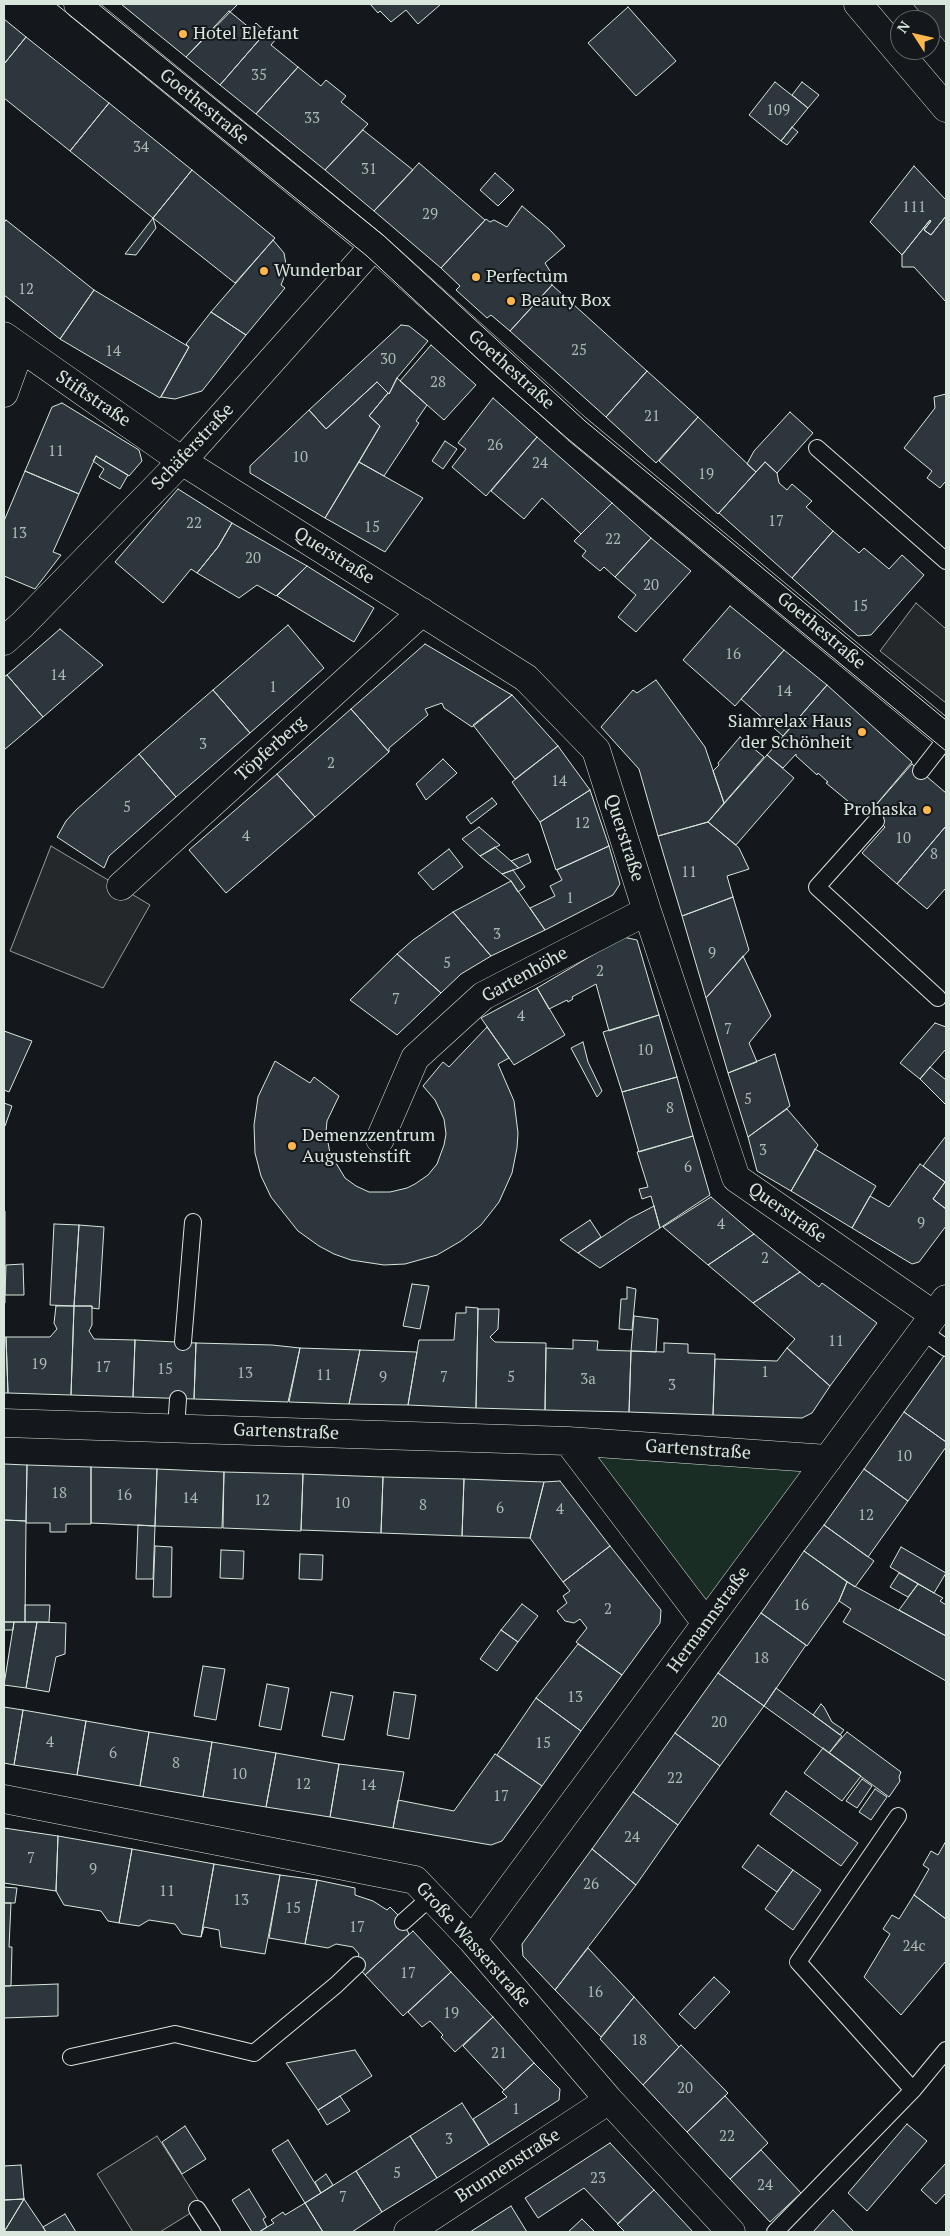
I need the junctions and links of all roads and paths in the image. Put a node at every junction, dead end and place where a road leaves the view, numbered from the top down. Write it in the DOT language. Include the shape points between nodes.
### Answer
graph roads {
  1 [pos="78,4"];
  2 [pos="858,4"];
  3 [pos="946,108"];
  4 [pos="374,246"];
  5 [pos="12,343"];
  6 [pos="4,393"];
  7 [pos="818,448"];
  8 [pos="182,461"];
  9 [pos="946,561"];
  10 [pos="422,612"];
  11 [pos="4,641"];
  12 [pos="946,737"];
  13 [pos="921,771"];
  14 [pos="876,821"];
  15 [pos="121,886"];
  16 [pos="647,911"];
  17 [pos="938,998"];
  18 [pos="380,1139"];
  19 [pos="193,1222"];
  20 [pos="934,1315"];
  21 [pos="183,1342"];
  22 [pos="946,1348"];
  23 [pos="178,1399"];
  24 [pos="4,1423"];
  25 [pos="176,1429"];
  26 [pos="568,1441"];
  27 [pos="828,1459"];
  28 [pos="706,1623"];
  29 [pos="4,1800"];
  30 [pos="898,1816"];
  31 [pos="431,1896"];
  32 [pos="403,1922"];
  33 [pos="472,1940"];
  34 [pos="357,1965"];
  35 [pos="946,2050"];
  36 [pos="71,2057"];
  37 [pos="913,2090"];
  38 [pos="609,2100"];
  39 [pos="197,2209"];
  40 [pos="212,2232"];
  41 [pos="408,2232"];
  42 [pos="731,2232"];
  43 [pos="775,2232"];
  1 -- 4 [label="street, Goethestraße"];
  2 -- 3 [label="street"];
  4 -- 8 [label="street, Schäferstraße"];
  4 -- 12 [label="street, Goethestraße" via="577,428"];
  5 -- 6 [label="street"];
  5 -- 8 [label="street, Stiftstraße"];
  7 -- 9 [label="lane"];
  8 -- 10 [label="street, Querstraße"];
  8 -- 11 [label="street, Schäferstraße"];
  10 -- 15 [label="street, Töpferberg"];
  10 -- 16 [label="street, Querstraße" via="526,678 596,750"];
  12 -- 13 [label="lane"];
  14 -- 17 [label="lane" via="817,887"];
  16 -- 18 [label="street, Gartenhöhe" via="483,996 415,1058"];
  16 -- 20 [label="street, Querstraße" via="736,1178"];
  19 -- 21 [label="lane"];
  20 -- 22 [label="lane"];
  20 -- 27 [label="street, Hermannstraße"];
  23 -- 25 [label="lane"];
  24 -- 25 [label="street, Gartenstraße"];
  25 -- 26 [label="street, Gartenstraße"];
  26 -- 27 [label="street, Gartenstraße"];
  26 -- 28 [label="street"];
  27 -- 28 [label="street, Hermannstraße"];
  28 -- 33 [label="street, Hermannstraße"];
  29 -- 31 [label="street, Große Wasserstraße" via="415,1880"];
  30 -- 37 [label="lane" via="798,1962"];
  31 -- 32 [label="lane"];
  31 -- 33 [label="street, Große Wasserstraße"];
  33 -- 38 [label="street, Große Wasserstraße"];
  34 -- 36 [label="lane" via="254,2053 175,2034"];
  35 -- 37 [label="lane"];
  37 -- 43 [label="lane"];
  38 -- 41 [label="street, Brunnenstraße"];
  38 -- 42 [label="street, Große Wasserstraße"];
  39 -- 40 [label="lane"];
}
